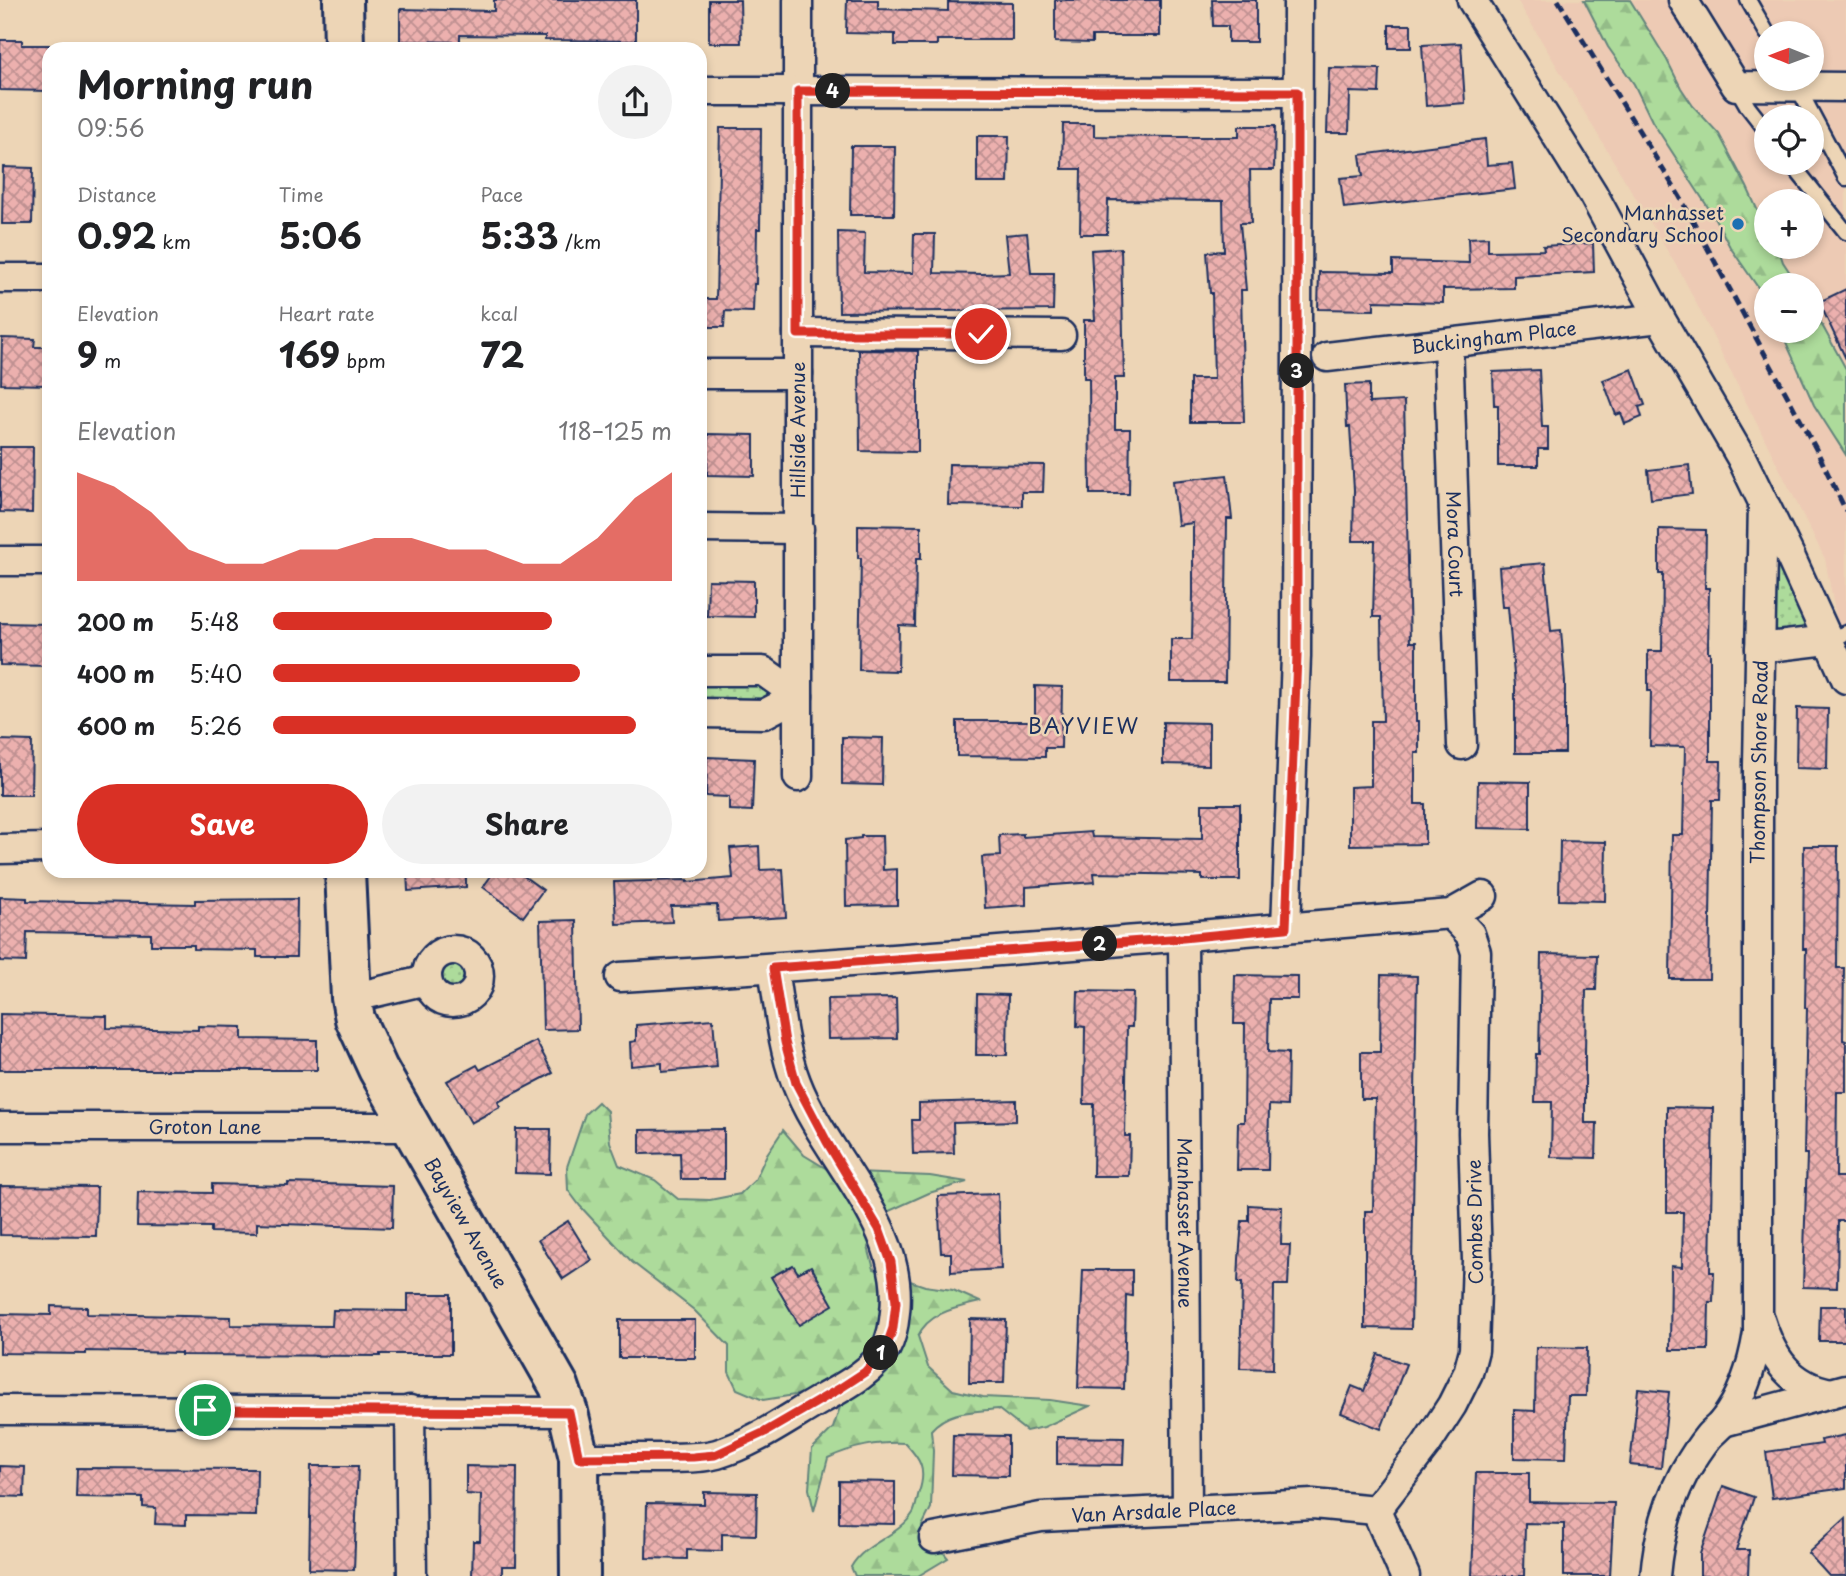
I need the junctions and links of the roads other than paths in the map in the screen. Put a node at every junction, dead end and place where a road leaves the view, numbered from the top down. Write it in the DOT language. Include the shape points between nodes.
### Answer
graph roads {
  1 [pos="343,0"];
  2 [pos="798,0"];
  3 [pos="1298,0"];
  4 [pos="1472,0"];
  5 [pos="1683,0"];
  6 [pos="1748,0"];
  7 [pos="1760,21"];
  8 [pos="344,42"];
  9 [pos="1754,85"];
  10 [pos="1824,85"];
  11 [pos="1737,86"];
  12 [pos="1846,87"];
  13 [pos="707,91"];
  14 [pos="798,91"];
  15 [pos="1799,91"];
  16 [pos="1297,92"];
  17 [pos="1754,115"];
  18 [pos="1801,175"];
  19 [pos="1846,178"];
  20 [pos="1846,232"];
  21 [pos="0,278"];
  22 [pos="42,278"];
  23 [pos="1660,318"];
  24 [pos="798,334"];
  25 [pos="1061,335"];
  26 [pos="1448,343"];
  27 [pos="1327,357"];
  28 [pos="707,374"];
  29 [pos="798,374"];
  30 [pos="1763,502"];
  31 [pos="707,528"];
  32 [pos="799,528"];
  33 [pos="0,561"];
  34 [pos="42,561"];
  35 [pos="1837,636"];
  36 [pos="1760,648"];
  37 [pos="707,671"];
  38 [pos="1846,679"];
  39 [pos="799,696"];
  40 [pos="707,713"];
  41 [pos="1462,745"];
  42 [pos="798,777"];
  43 [pos="42,848"];
  44 [pos="0,849"];
  45 [pos="345,878"];
  46 [pos="1483,896"];
  47 [pos="1451,914"];
  48 [pos="1286,928"];
  49 [pos="1183,938"];
  50 [pos="773,968"];
  51 [pos="620,977"];
  52 [pos="428,980"];
  53 [pos="351,998"];
  54 [pos="0,1127"];
  55 [pos="410,1127"];
  56 [pos="1759,1316"];
  57 [pos="1839,1391"];
  58 [pos="0,1410"];
  59 [pos="410,1410"];
  60 [pos="569,1412"];
  61 [pos="1724,1422"];
  62 [pos="579,1458"];
  63 [pos="1187,1509"];
  64 [pos="1376,1510"];
  65 [pos="934,1538"];
  66 [pos="412,1576"];
  67 [pos="580,1576"];
  68 [pos="1405,1576"];
  69 [pos="1655,1576"];
  1 -- 8 [label="street"];
  2 -- 14 [label="street, Hillside Avenue"];
  3 -- 16 [label="street"];
  4 -- 23 [label="street, Thompson Shore Road" via="1593,194"];
  5 -- 11 [label="street"];
  6 -- 7 [label="lane"];
  9 -- 11 [label="street"];
  10 -- 12 [label="street"];
  11 -- 17 [label="lane"];
  13 -- 14 [label="street"];
  14 -- 16 [label="street"];
  14 -- 24 [label="street, Hillside Avenue"];
  15 -- 19 [label="lane"];
  16 -- 48 [label="street" via="1297,656"];
  18 -- 20 [label="lane"];
  21 -- 22 [label="street"];
  23 -- 26 [label="street, Buckingham Place"];
  23 -- 30 [label="street, Thompson Shore Road"];
  24 -- 25 [label="street"];
  24 -- 29 [label="street, Hillside Avenue"];
  26 -- 27 [label="street, Buckingham Place"];
  26 -- 41 [label="street, Mora Court"];
  28 -- 29 [label="street"];
  29 -- 32 [label="street, Hillside Avenue"];
  30 -- 35 [label="street"];
  30 -- 36 [label="street, Thompson Shore Road"];
  31 -- 32 [label="street"];
  32 -- 39 [label="street, Hillside Avenue"];
  33 -- 34 [label="street"];
  35 -- 36 [label="street"];
  35 -- 38 [label="street"];
  36 -- 56 [label="street, Thompson Shore Road"];
  37 -- 39 [label="street" via="763,671"];
  39 -- 40 [label="street" via="764,714"];
  39 -- 42 [label="street, Hillside Avenue"];
  43 -- 44 [label="street"];
  45 -- 53 [label="street, Bayview Avenue"];
  46 -- 47 [label="street"];
  47 -- 48 [label="street"];
  47 -- 64 [label="street, Combes Drive" via="1470,934 1476,952 1474,1350 1452,1405"];
  48 -- 49 [label="street"];
  49 -- 50 [label="street"];
  49 -- 63 [label="street, Manhasset Avenue"];
  50 -- 51 [label="street"];
  50 -- 62 [label="street" via="796,1083 879,1229 891,1262 896,1302 886,1348 865,1372 839,1389 715,1455"];
  52 -- 53 [label="street"];
  53 -- 55 [label="street, Bayview Avenue" via="362,1038"];
  54 -- 55 [label="street, Groton Lane"];
  55 -- 60 [label="street, Bayview Avenue" via="547,1362"];
  56 -- 57 [label="street" via="1772,1351 1786,1370 1807,1387"];
  56 -- 61 [label="street, Thompson Shore Road" via="1750,1369"];
  57 -- 61 [label="street"];
  58 -- 59 [label="street"];
  59 -- 60 [label="street"];
  59 -- 66 [label="street"];
  60 -- 62 [label="street, Bayview Avenue"];
  61 -- 69 [label="street, Thompson Shore Road" via="1707,1437 1674,1495 1660,1536"];
  62 -- 67 [label="street, Bayview Avenue"];
  63 -- 64 [label="street, Van Arsdale Place" via="1313,1504"];
  63 -- 65 [label="street, Van Arsdale Place" via="1041,1517"];
  64 -- 68 [label="street"];
}
